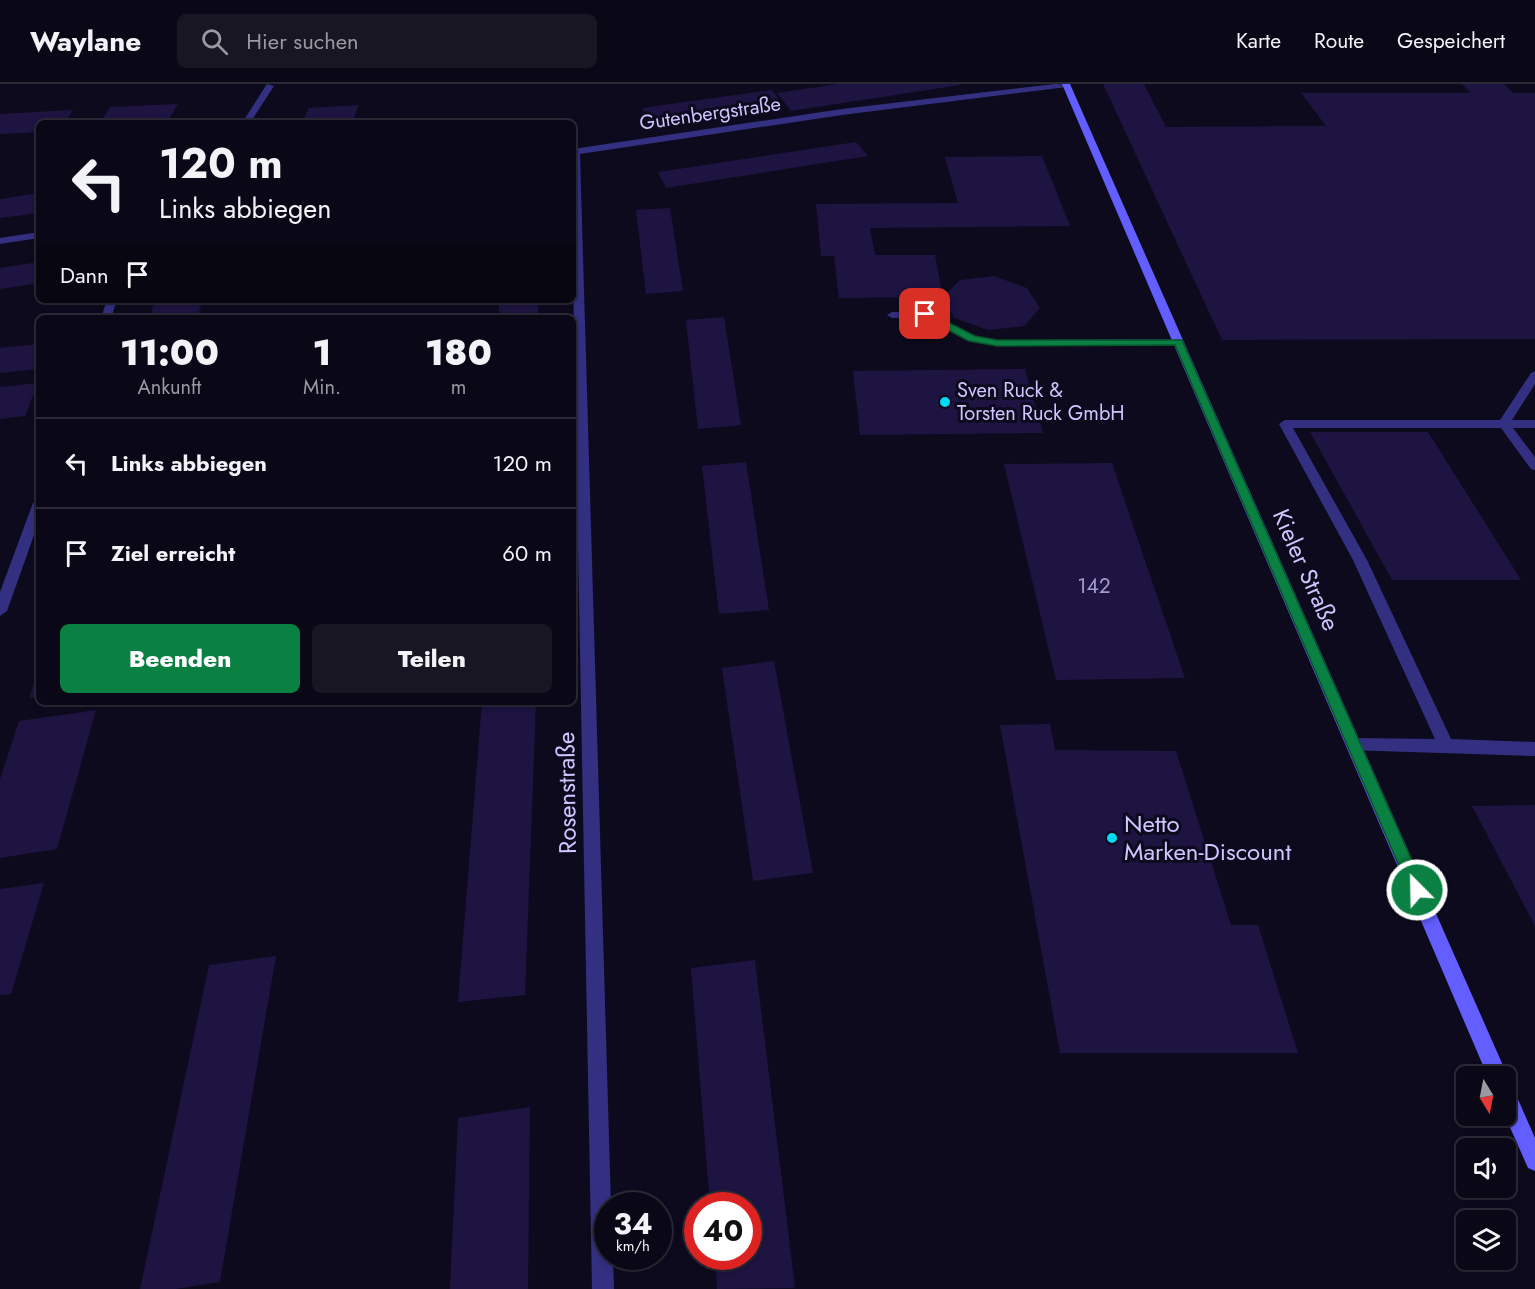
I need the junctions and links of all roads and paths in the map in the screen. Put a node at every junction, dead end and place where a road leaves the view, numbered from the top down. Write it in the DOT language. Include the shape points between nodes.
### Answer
graph roads {
  1 [pos="1066,85"];
  2 [pos="270,86"];
  3 [pos="248,120"];
  4 [pos="576,151"];
  5 [pos="576,229"];
  6 [pos="36,235"];
  7 [pos="0,241"];
  8 [pos="892,315"];
  9 [pos="1179,342"];
  10 [pos="1535,375"];
  11 [pos="1504,424"];
  12 [pos="1535,424"];
  13 [pos="1535,466"];
  14 [pos="36,511"];
  15 [pos="0,611"];
  16 [pos="1354,745"];
  17 [pos="1446,745"];
  18 [pos="1535,749"];
  19 [pos="1493,1066"];
  20 [pos="1516,1118"];
  21 [pos="1535,1161"];
  22 [pos="603,1289"];
  1 -- 4 [label="street, Gutenbergstraße" via="842,112"];
  1 -- 9 [label="street, Kieler Straße"];
  2 -- 3 [label="street"];
  5 -- 22 [label="street, Rosenstraße"];
  6 -- 7 [label="street"];
  8 -- 9 [label="street" via="925,314 972,339 997,343"];
  9 -- 16 [label="street, Kieler Straße"];
  10 -- 11 [label="street"];
  11 -- 12 [label="street"];
  11 -- 13 [label="street"];
  11 -- 17 [label="street" via="1285,424 1359,560"];
  14 -- 15 [label="street"];
  16 -- 17 [label="street"];
  16 -- 19 [label="street, Kieler Straße"];
  17 -- 18 [label="street"];
  20 -- 21 [label="street"];
}
